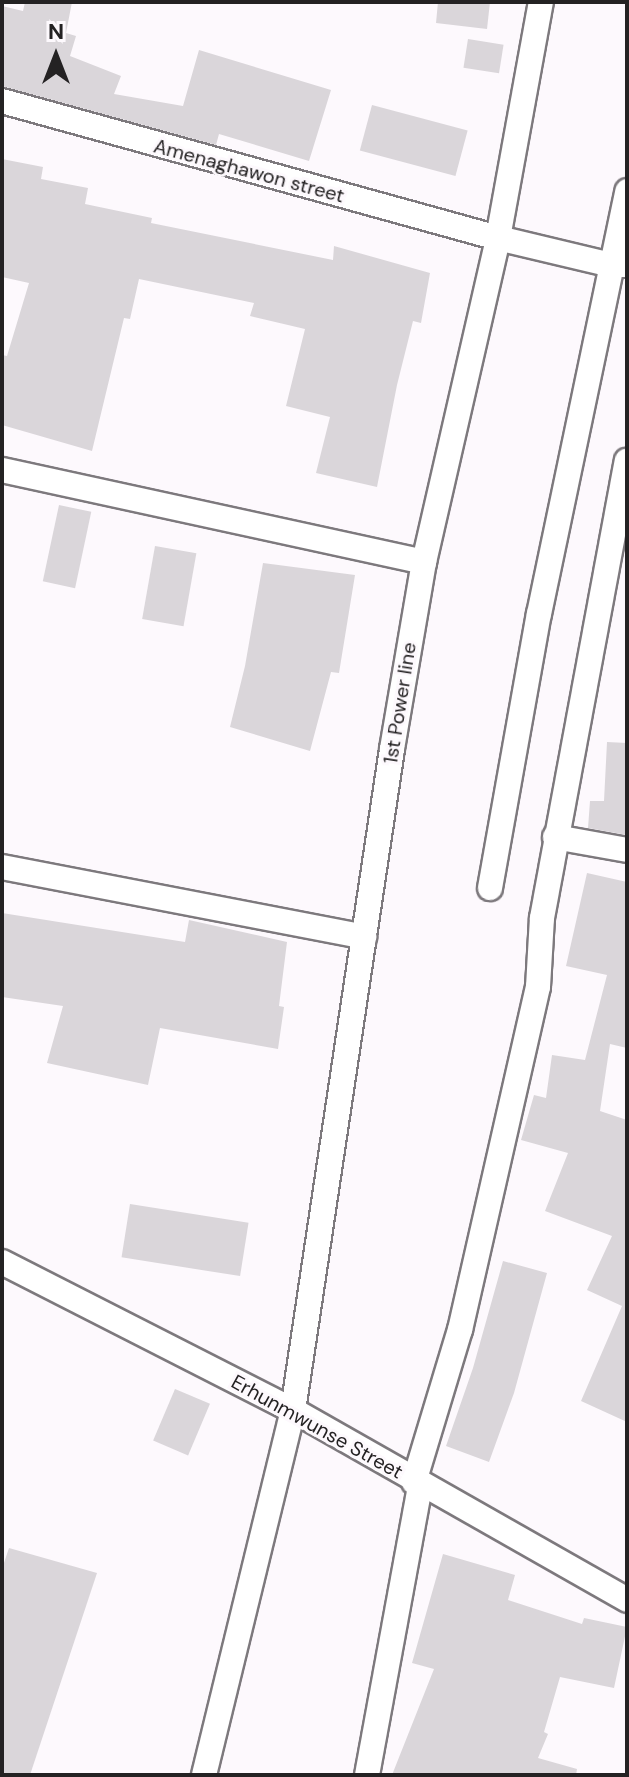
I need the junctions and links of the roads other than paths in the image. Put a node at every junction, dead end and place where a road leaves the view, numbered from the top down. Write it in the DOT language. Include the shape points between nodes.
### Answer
graph roads {
  1 [pos="541,2"];
  2 [pos="2,101"];
  3 [pos="627,191"];
  4 [pos="498,238"];
  5 [pos="619,265"];
  6 [pos="627,461"];
  7 [pos="2,470"];
  8 [pos="424,562"];
  9 [pos="555,837"];
  10 [pos="627,850"];
  11 [pos="2,867"];
  12 [pos="490,888"];
  13 [pos="364,937"];
  14 [pos="2,1262"];
  15 [pos="293,1410"];
  16 [pos="417,1484"];
  17 [pos="627,1600"];
  18 [pos="204,1775"];
  19 [pos="367,1775"];
  1 -- 4 [label="street, 1st Power line"];
  2 -- 4 [label="street, Amenaghawon street"];
  3 -- 5 [label="street"];
  4 -- 5 [label="street, Amenaghawon street"];
  4 -- 8 [label="street, 1st Power line"];
  5 -- 12 [label="street" via="539,614"];
  6 -- 9 [label="street"];
  7 -- 8 [label="street"];
  8 -- 13 [label="street, 1st Power line"];
  9 -- 10 [label="street"];
  9 -- 16 [label="street" via="538,987 460,1330"];
  11 -- 13 [label="street"];
  13 -- 15 [label="street, 1st Power line"];
  14 -- 15 [label="street, Erhunmwunse Street"];
  15 -- 16 [label="street, Erhunmwunse Street"];
  15 -- 18 [label="street, 1st Power line"];
  16 -- 17 [label="street, Erhunmwunse Street"];
  16 -- 19 [label="street"];
}
